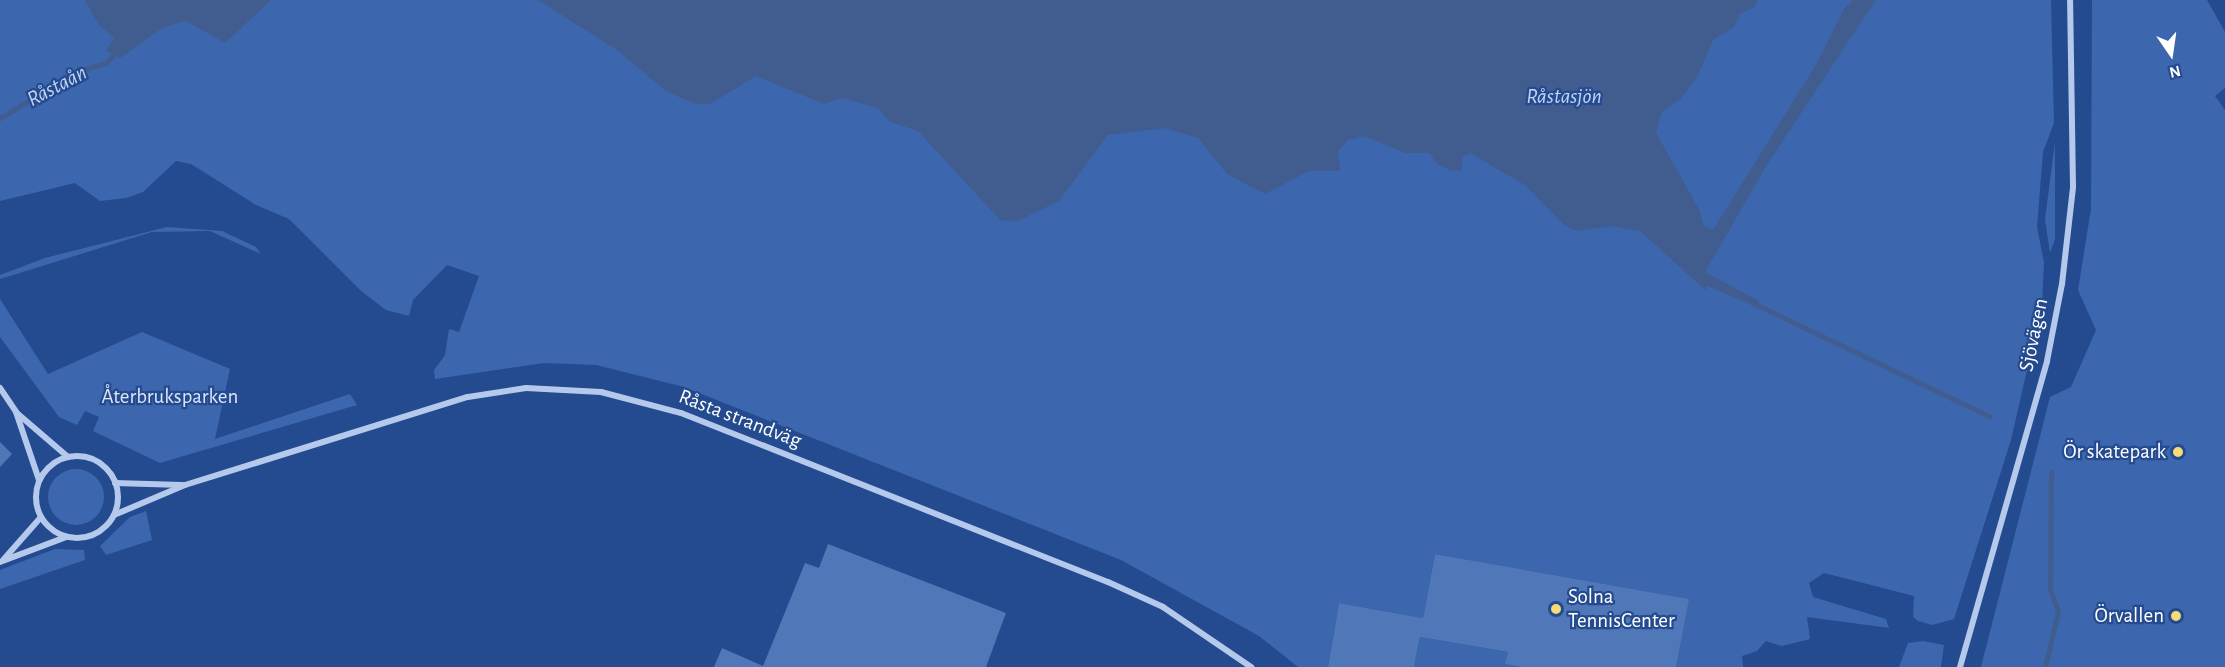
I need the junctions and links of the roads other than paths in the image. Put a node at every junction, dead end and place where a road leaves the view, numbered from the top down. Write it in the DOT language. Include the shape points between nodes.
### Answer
graph roads {
  1 [pos="2070,0"];
  2 [pos="0,388"];
  3 [pos="16,412"];
  4 [pos="68,457"];
  5 [pos="39,480"];
  6 [pos="115,483"];
  7 [pos="185,484"];
  8 [pos="114,515"];
  9 [pos="41,517"];
  10 [pos="67,537"];
  11 [pos="0,562"];
  12 [pos="1251,667"];
  13 [pos="1960,667"];
  1 -- 13 [label="street, Sjövägen" via="2073,187 2062,284 2044,372"];
  2 -- 3 [label="street"];
  3 -- 4 [label="street"];
  3 -- 5 [label="street"];
  4 -- 5 [label="street" via="51,465"];
  4 -- 6 [label="street" via="93,459"];
  5 -- 9 [label="street" via="36,499"];
  6 -- 7 [label="street, Råsta strandväg"];
  6 -- 8 [label="street"];
  7 -- 8 [label="street, Råsta strandväg"];
  7 -- 12 [label="street, Råsta strandväg" via="468,397 526,388 601,392 681,413 1108,582 1162,607"];
  8 -- 10 [label="street" via="99,531"];
  9 -- 10 [label="street"];
  9 -- 11 [label="street" via="26,539"];
  10 -- 11 [label="street"];
}
